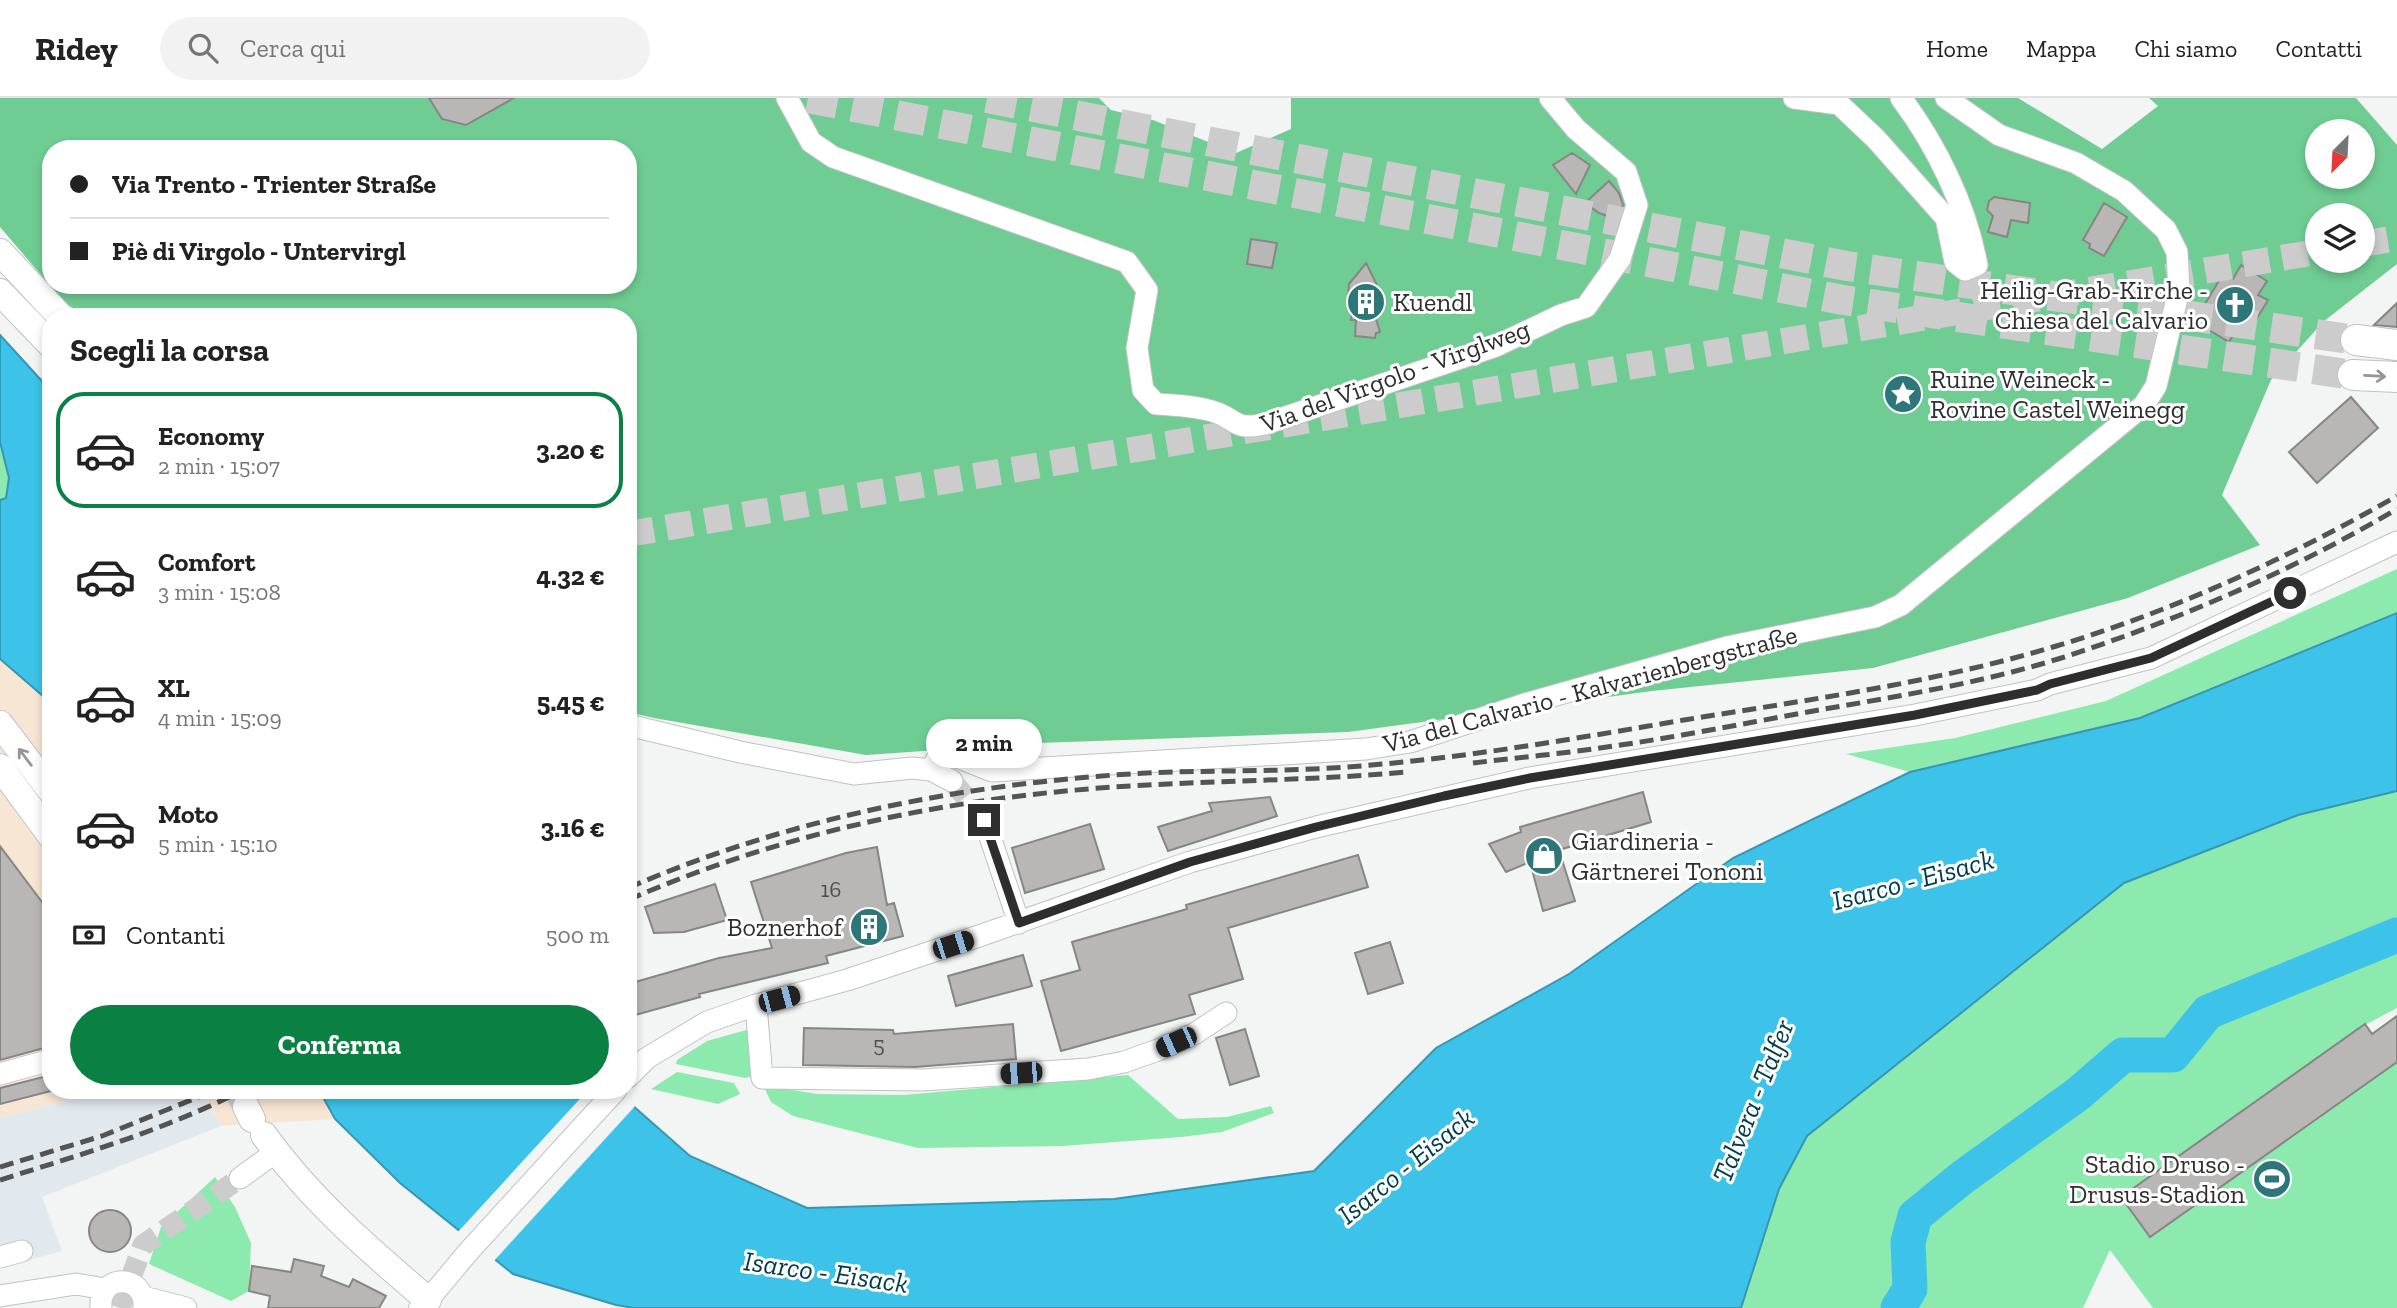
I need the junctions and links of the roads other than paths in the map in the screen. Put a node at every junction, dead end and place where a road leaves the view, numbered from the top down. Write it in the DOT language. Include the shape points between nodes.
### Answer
graph roads {
  1 [pos="787,98"];
  2 [pos="1549,98"];
  3 [pos="1794,98"];
  4 [pos="1901,98"];
  5 [pos="1947,98"];
  6 [pos="0,252"];
  7 [pos="5,298"];
  8 [pos="53,308"];
  9 [pos="42,336"];
  10 [pos="2356,340"];
  11 [pos="2397,345"];
  12 [pos="2353,375"];
  13 [pos="2397,377"];
  14 [pos="2397,542"];
  15 [pos="0,724"];
  16 [pos="637,731"];
  17 [pos="0,767"];
  18 [pos="931,770"];
  19 [pos="42,779"];
  20 [pos="952,781"];
  21 [pos="0,785"];
  22 [pos="984,820"];
  23 [pos="42,824"];
  24 [pos="42,829"];
  25 [pos="1019,923"];
  26 [pos="756,1005"];
  27 [pos="1226,1013"];
  28 [pos="42,1060"];
  29 [pos="637,1068"];
  30 [pos="0,1074"];
  31 [pos="608,1099"];
  32 [pos="260,1128"];
  33 [pos="240,1178"];
  34 [pos="22,1251"];
  35 [pos="0,1257"];
  36 [pos="0,1296"];
  37 [pos="103,1299"];
  38 [pos="144,1303"];
  39 [pos="425,1304"];
  40 [pos="186,1308"];
  1 -- 2 [label="street, Via del Virgolo - Virglweg" via="811,142 833,157 1127,262 1147,290 1137,348 1143,390 1156,404 1216,412 1247,428 1496,345 1586,307 1620,259 1637,205 1626,172 1576,129"];
  3 -- 4 [label="street" via="1839,104 1876,139 1946,218 1955,262 1965,270 1977,265 1971,230 1947,174"];
  5 -- 18 [label="street, Via del Calvario - Kalvarienbergstraße" via="1999,135 2076,163 2124,191 2165,230 2177,252 2179,290 2155,386 2144,405 1901,605 1874,617 1727,647 1410,742 1366,749 992,771 952,755 937,759"];
  6 -- 8 [label="main road"];
  7 -- 9 [label="main road"];
  10 -- 11 [label="highway"];
  12 -- 13 [label="highway, one-way"];
  14 -- 25 [label="street" via="2151,658 2037,690 1444,796 1190,862"];
  19 -- 15 [label="main road, one-way"];
  16 -- 18 [label="street" via="854,774"];
  17 -- 23 [label="main road"];
  18 -- 20 [label="street"];
  21 -- 24 [label="street" via="30,824"];
  22 -- 25 [label="street"];
  25 -- 26 [label="street"];
  26 -- 27 [label="street" via="762,1078 923,1080 1088,1069 1147,1054 1194,1034"];
  26 -- 29 [label="street" via="707,1022"];
  28 -- 30 [label="street" via="28,1061"];
  31 -- 39 [label="street"];
  32 -- 33 [label="street"];
  32 -- 39 [label="main road" via="290,1170"];
  34 -- 35 [label="street"];
  36 -- 37 [label="street" via="76,1284"];
  37 -- 38 [label="street" via="113,1283 122,1281 139,1289"];
  38 -- 40 [label="street"];
}
